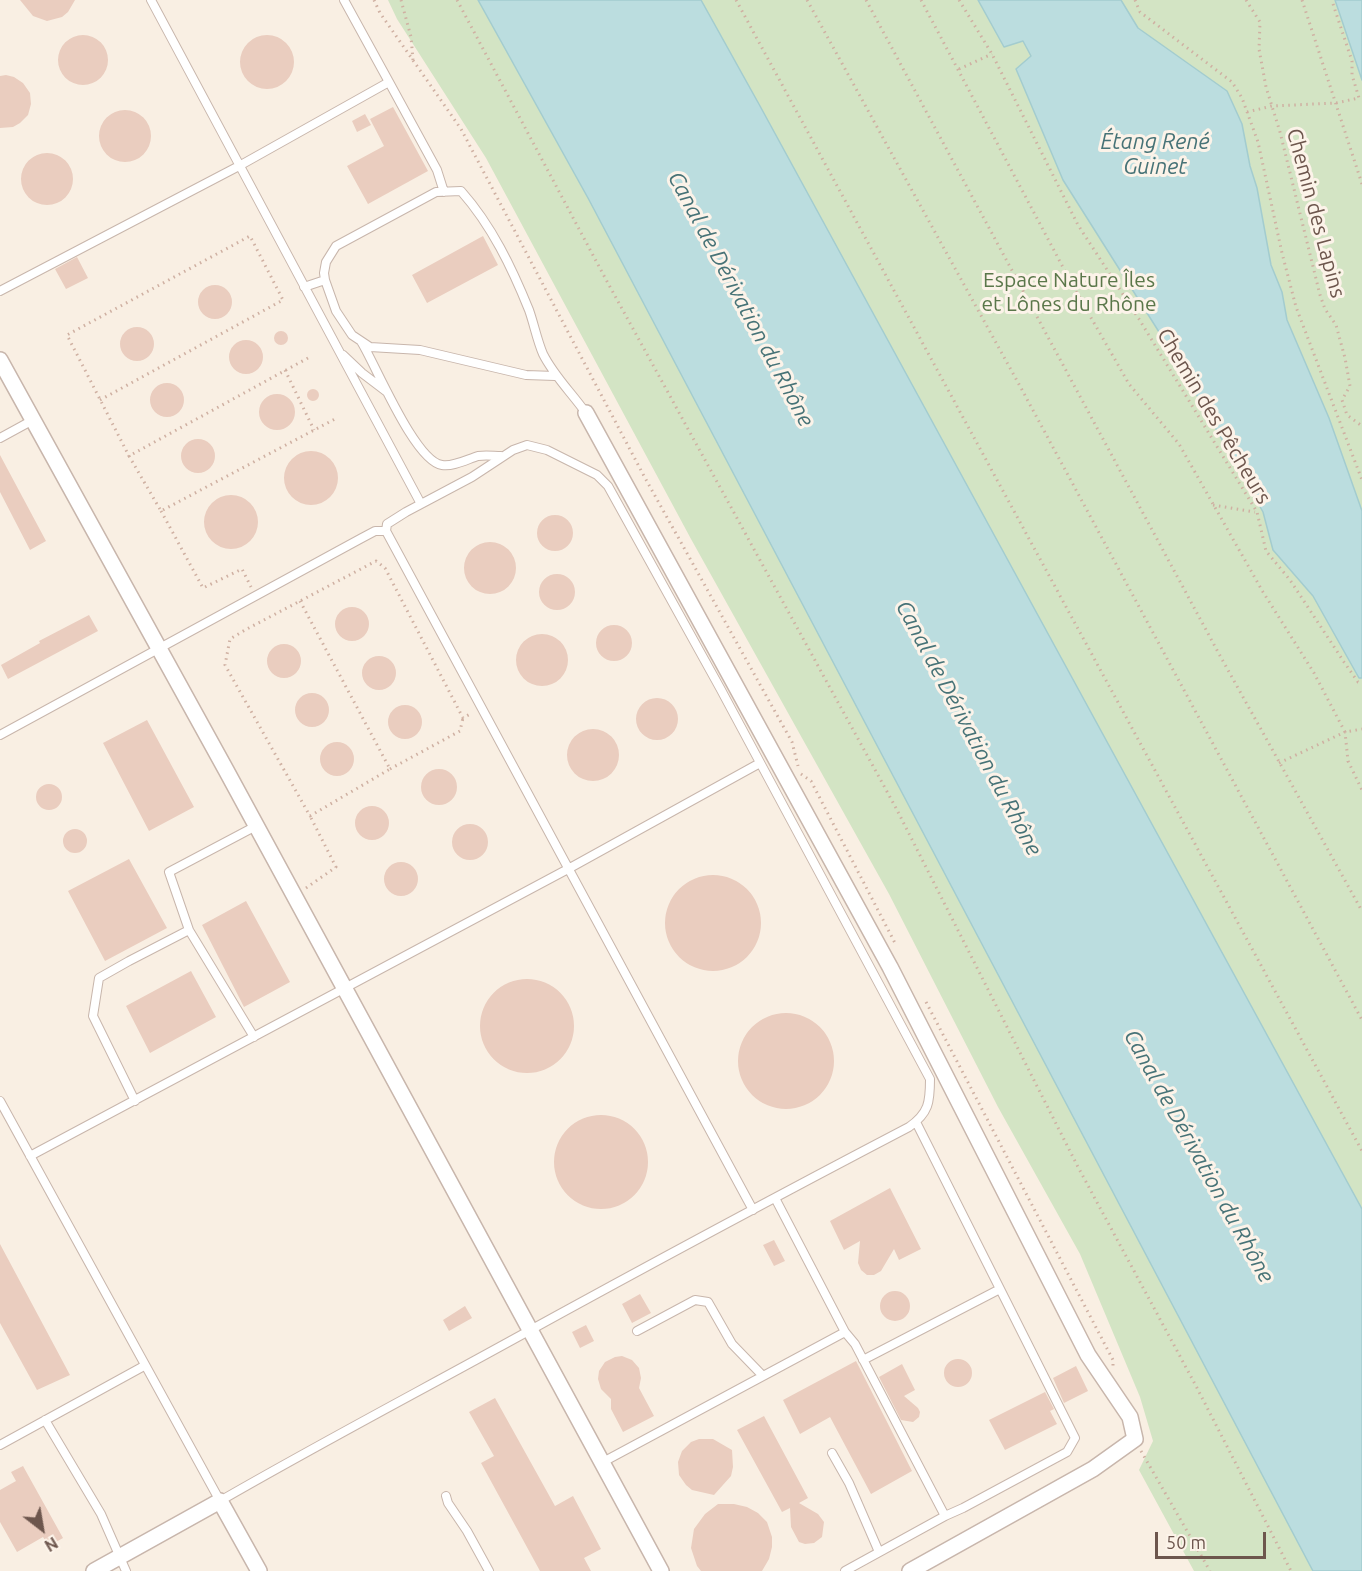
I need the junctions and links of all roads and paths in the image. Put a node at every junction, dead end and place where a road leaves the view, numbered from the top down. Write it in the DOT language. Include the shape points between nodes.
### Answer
graph roads {
  1 [pos="151,0"];
  2 [pos="344,0"];
  3 [pos="374,0"];
  4 [pos="400,0"];
  5 [pos="457,0"];
  6 [pos="735,0"];
  7 [pos="807,0"];
  8 [pos="866,0"];
  9 [pos="921,0"];
  10 [pos="959,0"];
  11 [pos="1135,0"];
  12 [pos="1246,0"];
  13 [pos="1302,0"];
  14 [pos="1333,4"];
  15 [pos="992,54"];
  16 [pos="413,60"];
  17 [pos="959,69"];
  18 [pos="389,82"];
  19 [pos="1336,103"];
  20 [pos="1272,106"];
  21 [pos="1247,112"];
  22 [pos="239,166"];
  23 [pos="1362,184"];
  24 [pos="444,192"];
  25 [pos="325,280"];
  26 [pos="304,287"];
  27 [pos="0,291"];
  28 [pos="361,341"];
  29 [pos="338,350"];
  30 [pos="308,358"];
  31 [pos="0,360"];
  32 [pos="285,370"];
  33 [pos="555,376"];
  34 [pos="389,393"];
  35 [pos="100,400"];
  36 [pos="586,413"];
  37 [pos="335,419"];
  38 [pos="33,420"];
  39 [pos="1362,426"];
  40 [pos="314,430"];
  41 [pos="0,438"];
  42 [pos="129,456"];
  43 [pos="503,456"];
  44 [pos="1362,480"];
  45 [pos="421,504"];
  46 [pos="1213,505"];
  47 [pos="161,511"];
  48 [pos="1257,512"];
  49 [pos="386,531"];
  50 [pos="256,596"];
  51 [pos="300,602"];
  52 [pos="158,649"];
  53 [pos="1362,683"];
  54 [pos="481,708"];
  55 [pos="463,718"];
  56 [pos="1362,729"];
  57 [pos="1345,732"];
  58 [pos="0,735"];
  59 [pos="760,763"];
  60 [pos="1280,763"];
  61 [pos="390,769"];
  62 [pos="799,773"];
  63 [pos="802,785"];
  64 [pos="1362,790"];
  65 [pos="310,816"];
  66 [pos="256,826"];
  67 [pos="568,869"];
  68 [pos="293,895"];
  69 [pos="1362,911"];
  70 [pos="189,930"];
  71 [pos="899,949"];
  72 [pos="344,989"];
  73 [pos="926,1002"];
  74 [pos="1362,1018"];
  75 [pos="254,1037"];
  76 [pos="0,1101"];
  77 [pos="135,1101"];
  78 [pos="916,1122"];
  79 [pos="1362,1151"];
  80 [pos="30,1156"];
  81 [pos="775,1198"];
  82 [pos="753,1210"];
  83 [pos="1000,1289"];
  84 [pos="529,1330"];
  85 [pos="637,1331"];
  86 [pos="845,1332"];
  87 [pos="863,1360"];
  88 [pos="144,1365"];
  89 [pos="763,1376"];
  90 [pos="1111,1386"];
  91 [pos="45,1420"];
  92 [pos="1134,1439"];
  93 [pos="0,1445"];
  94 [pos="832,1453"];
  95 [pos="603,1462"];
  96 [pos="446,1496"];
  97 [pos="220,1501"];
  98 [pos="945,1516"];
  99 [pos="879,1552"];
  100 [pos="123,1564"];
  101 [pos="94,1571"];
  102 [pos="259,1571"];
  103 [pos="489,1571"];
  104 [pos="661,1571"];
  105 [pos="845,1571"];
  106 [pos="910,1571"];
  107 [pos="1210,1571"];
  108 [pos="1291,1571"];
  1 -- 22 [label="lane"];
  2 -- 18 [label="lane"];
  3 -- 16 [label="path"];
  4 -- 16 [label="path"];
  5 -- 108 [label="path" via="896,808 1078,1167"];
  6 -- 79 [label="path"];
  7 -- 74 [label="path"];
  8 -- 60 [label="path"];
  9 -- 17 [label="path"];
  10 -- 15 [label="path, Chemin des Pêcheurs"];
  11 -- 21 [label="path" via="1140,12 1232,82"];
  12 -- 20 [label="path, Chemin des Lapins" via="1260,22 1259,49"];
  13 -- 19 [label="path"];
  14 -- 19 [label="path" via="1352,61 1359,98"];
  15 -- 17 [label="path"];
  15 -- 48 [label="path, Chemin des Pêcheurs" via="1078,225"];
  16 -- 62 [label="path" via="461,129 644,476 792,742"];
  17 -- 46 [label="path" via="1129,384 1179,444"];
  18 -- 22 [label="lane"];
  18 -- 24 [label="lane" via="437,170"];
  19 -- 20 [label="path"];
  19 -- 23 [label="path"];
  20 -- 21 [label="path"];
  20 -- 39 [label="path, Chemin des Lapins" via="1320,295 1336,325 1345,358 1350,386 1342,400 1347,415"];
  21 -- 44 [label="path" via="1258,142 1296,307"];
  22 -- 26 [label="lane"];
  22 -- 27 [label="lane"];
  24 -- 25 [label="lane" via="436,192 336,246 326,262"];
  24 -- 33 [label="lane" via="461,191 481,213 510,266"];
  25 -- 26 [label="lane"];
  25 -- 28 [label="lane" via="336,311 352,335"];
  26 -- 29 [label="lane"];
  28 -- 33 [label="lane" via="370,347 420,350 526,375"];
  28 -- 34 [label="lane"];
  29 -- 34 [label="lane"];
  29 -- 45 [label="lane"];
  30 -- 32 [label="path"];
  31 -- 38 [label="street"];
  32 -- 40 [label="path"];
  32 -- 42 [label="path"];
  33 -- 36 [label="lane"];
  34 -- 43 [label="lane" via="417,446 432,462 444,466 481,456"];
  35 -- 35 [label="path" via="67,336 250,236 283,300"];
  35 -- 42 [label="path"];
  36 -- 90 [label="street" via="890,967 1089,1355"];
  37 -- 40 [label="path"];
  38 -- 41 [label="lane"];
  38 -- 52 [label="street"];
  40 -- 47 [label="path"];
  42 -- 47 [label="path"];
  43 -- 45 [label="lane"];
  43 -- 59 [label="lane" via="526,445 536,446 597,475 608,486"];
  45 -- 49 [label="lane" via="387,524"];
  46 -- 48 [label="path"];
  46 -- 57 [label="path"];
  47 -- 50 [label="path" via="203,588 242,569"];
  48 -- 53 [label="path, Chemin des Pêcheurs" via="1266,551 1290,580 1348,669"];
  49 -- 50 [label="lane" via="375,531"];
  49 -- 54 [label="lane"];
  50 -- 52 [label="lane"];
  51 -- 55 [label="path" via="376,561 385,568"];
  51 -- 61 [label="path"];
  51 -- 65 [label="path" via="230,639 225,665"];
  52 -- 58 [label="lane"];
  52 -- 66 [label="street"];
  54 -- 55 [label="path"];
  54 -- 67 [label="lane"];
  55 -- 61 [label="path" via="460,731"];
  56 -- 57 [label="path"];
  57 -- 60 [label="path"];
  57 -- 64 [label="path" via="1348,761"];
  59 -- 67 [label="lane"];
  59 -- 78 [label="lane" via="930,1080 930,1100 923,1118"];
  60 -- 69 [label="path"];
  61 -- 65 [label="path"];
  62 -- 63 [label="path"];
  62 -- 71 [label="path" via="811,781"];
  65 -- 68 [label="path" via="336,867"];
  66 -- 68 [label="street"];
  66 -- 70 [label="lane" via="169,872"];
  67 -- 72 [label="lane"];
  67 -- 82 [label="lane"];
  68 -- 72 [label="street"];
  70 -- 75 [label="lane"];
  70 -- 77 [label="lane" via="99,978 93,1016"];
  72 -- 75 [label="lane"];
  72 -- 84 [label="street"];
  73 -- 90 [label="path" via="1113,1360"];
  75 -- 77 [label="lane"];
  76 -- 80 [label="lane"];
  77 -- 80 [label="lane"];
  78 -- 81 [label="lane"];
  78 -- 83 [label="lane"];
  80 -- 88 [label="lane"];
  81 -- 82 [label="lane"];
  81 -- 86 [label="lane"];
  82 -- 84 [label="lane"];
  83 -- 87 [label="lane"];
  83 -- 98 [label="lane" via="1075,1438 1067,1452"];
  84 -- 95 [label="street"];
  84 -- 97 [label="lane"];
  85 -- 89 [label="lane" via="695,1300 708,1302 732,1344"];
  86 -- 87 [label="lane"];
  86 -- 89 [label="lane"];
  87 -- 98 [label="lane"];
  88 -- 91 [label="lane"];
  88 -- 97 [label="lane"];
  89 -- 95 [label="lane"];
  90 -- 92 [label="street" via="1130,1417"];
  91 -- 93 [label="lane"];
  91 -- 100 [label="lane" via="101,1514"];
  92 -- 106 [label="street" via="1093,1469"];
  92 -- 107 [label="path"];
  94 -- 99 [label="lane"];
  95 -- 104 [label="street"];
  96 -- 103 [label="lane"];
  97 -- 100 [label="street"];
  97 -- 102 [label="street"];
  98 -- 99 [label="lane"];
  99 -- 105 [label="lane"];
  100 -- 101 [label="street"];
}
